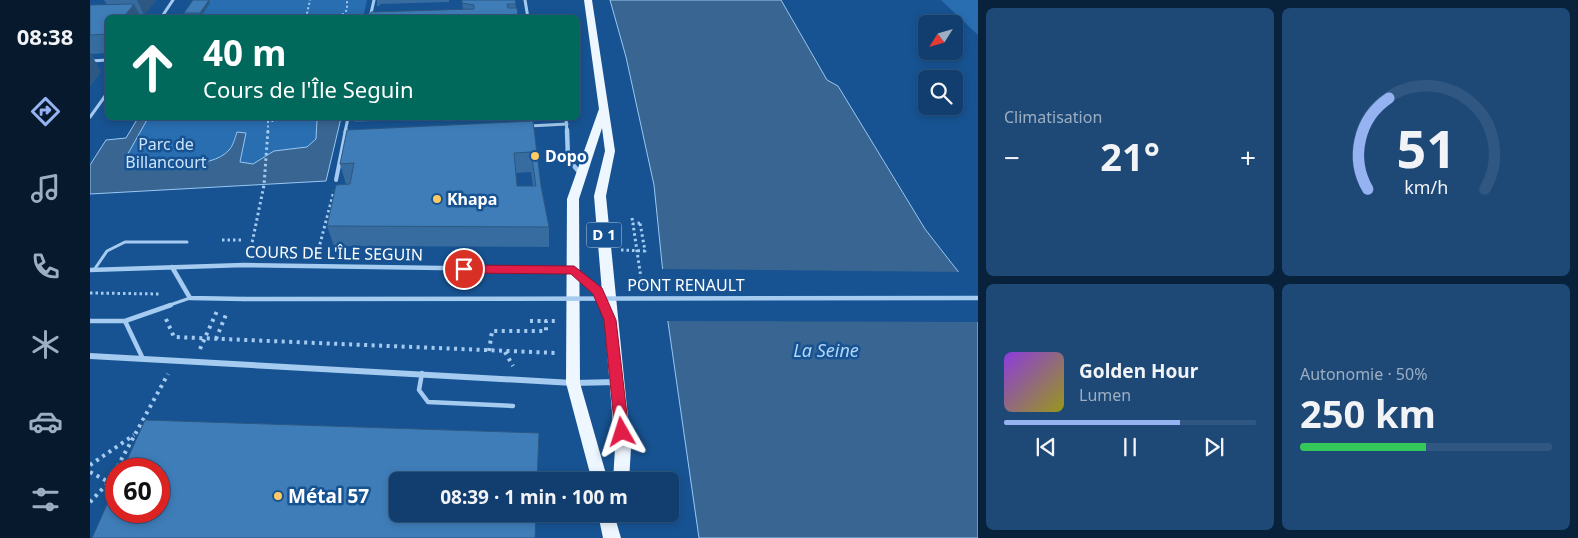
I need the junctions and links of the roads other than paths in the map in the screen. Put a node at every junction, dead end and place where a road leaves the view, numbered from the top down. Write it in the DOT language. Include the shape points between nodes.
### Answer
graph roads {
  1 [pos="173,0"];
  2 [pos="374,0"];
  3 [pos="525,0"];
  4 [pos="588,0"];
  5 [pos="163,15"];
  6 [pos="371,15"];
  7 [pos="528,15"];
  8 [pos="105,60"];
  9 [pos="90,61"];
  10 [pos="105,96"];
  11 [pos="605,107"];
  12 [pos="90,117"];
  13 [pos="347,120"];
  14 [pos="566,120"];
  15 [pos="567,124"];
  16 [pos="528,126"];
  17 [pos="343,136"];
  18 [pos="353,136"];
  19 [pos="580,173"];
  20 [pos="336,180"];
  21 [pos="187,242"];
  22 [pos="172,267"];
  23 [pos="92,270"];
  24 [pos="574,270"];
  25 [pos="190,298"];
  26 [pos="978,298"];
  27 [pos="610,320"];
  28 [pos="90,321"];
  29 [pos="125,322"];
  30 [pos="90,356"];
  31 [pos="143,359"];
  32 [pos="422,373"];
  33 [pos="617,382"];
  34 [pos="573,383"];
  35 [pos="513,406"];
  36 [pos="598,472"];
  37 [pos="622,472"];
  38 [pos="608,522"];
  39 [pos="615,522"];
  40 [pos="612,537"];
  1 -- 5 [label="street"];
  2 -- 6 [label="street"];
  3 -- 7 [label="street"];
  4 -- 11 [label="main road, D 1"];
  8 -- 9 [label="street"];
  10 -- 12 [label="street"];
  11 -- 19 [label="main road, D 1"];
  11 -- 27 [label="main road, D 1" via="610,151 600,196"];
  13 -- 17 [label="street"];
  14 -- 15 [label="street"];
  15 -- 16 [label="street"];
  15 -- 19 [label="street" via="568,159"];
  17 -- 18 [label="street"];
  17 -- 20 [label="street"];
  19 -- 24 [label="main road, D 1" via="573,199"];
  21 -- 23 [label="lane" via="125,242 107,251"];
  22 -- 23 [label="street, COURS DE L'ÎLE SEGUIN"];
  22 -- 24 [label="street, COURS DE L'ÎLE SEGUIN" via="315,265"];
  22 -- 25 [label="street"];
  24 -- 27 [label="street" via="598,291"];
  24 -- 34 [label="main road, D 1"];
  25 -- 26 [label="street, PONT RENAULT, bridge"];
  25 -- 29 [label="lane"];
  27 -- 33 [label="main road, D 1"];
  28 -- 29 [label="lane"];
  29 -- 31 [label="lane"];
  30 -- 31 [label="street"];
  31 -- 32 [label="street"];
  32 -- 34 [label="street"];
  32 -- 35 [label="lane" via="419,390 428,402"];
  33 -- 34 [label="street"];
  33 -- 37 [label="main road, D 1" via="623,448"];
  34 -- 36 [label="main road, D 1"];
  38 -- 40 [label="main road"];
  39 -- 40 [label="main road"];
}
